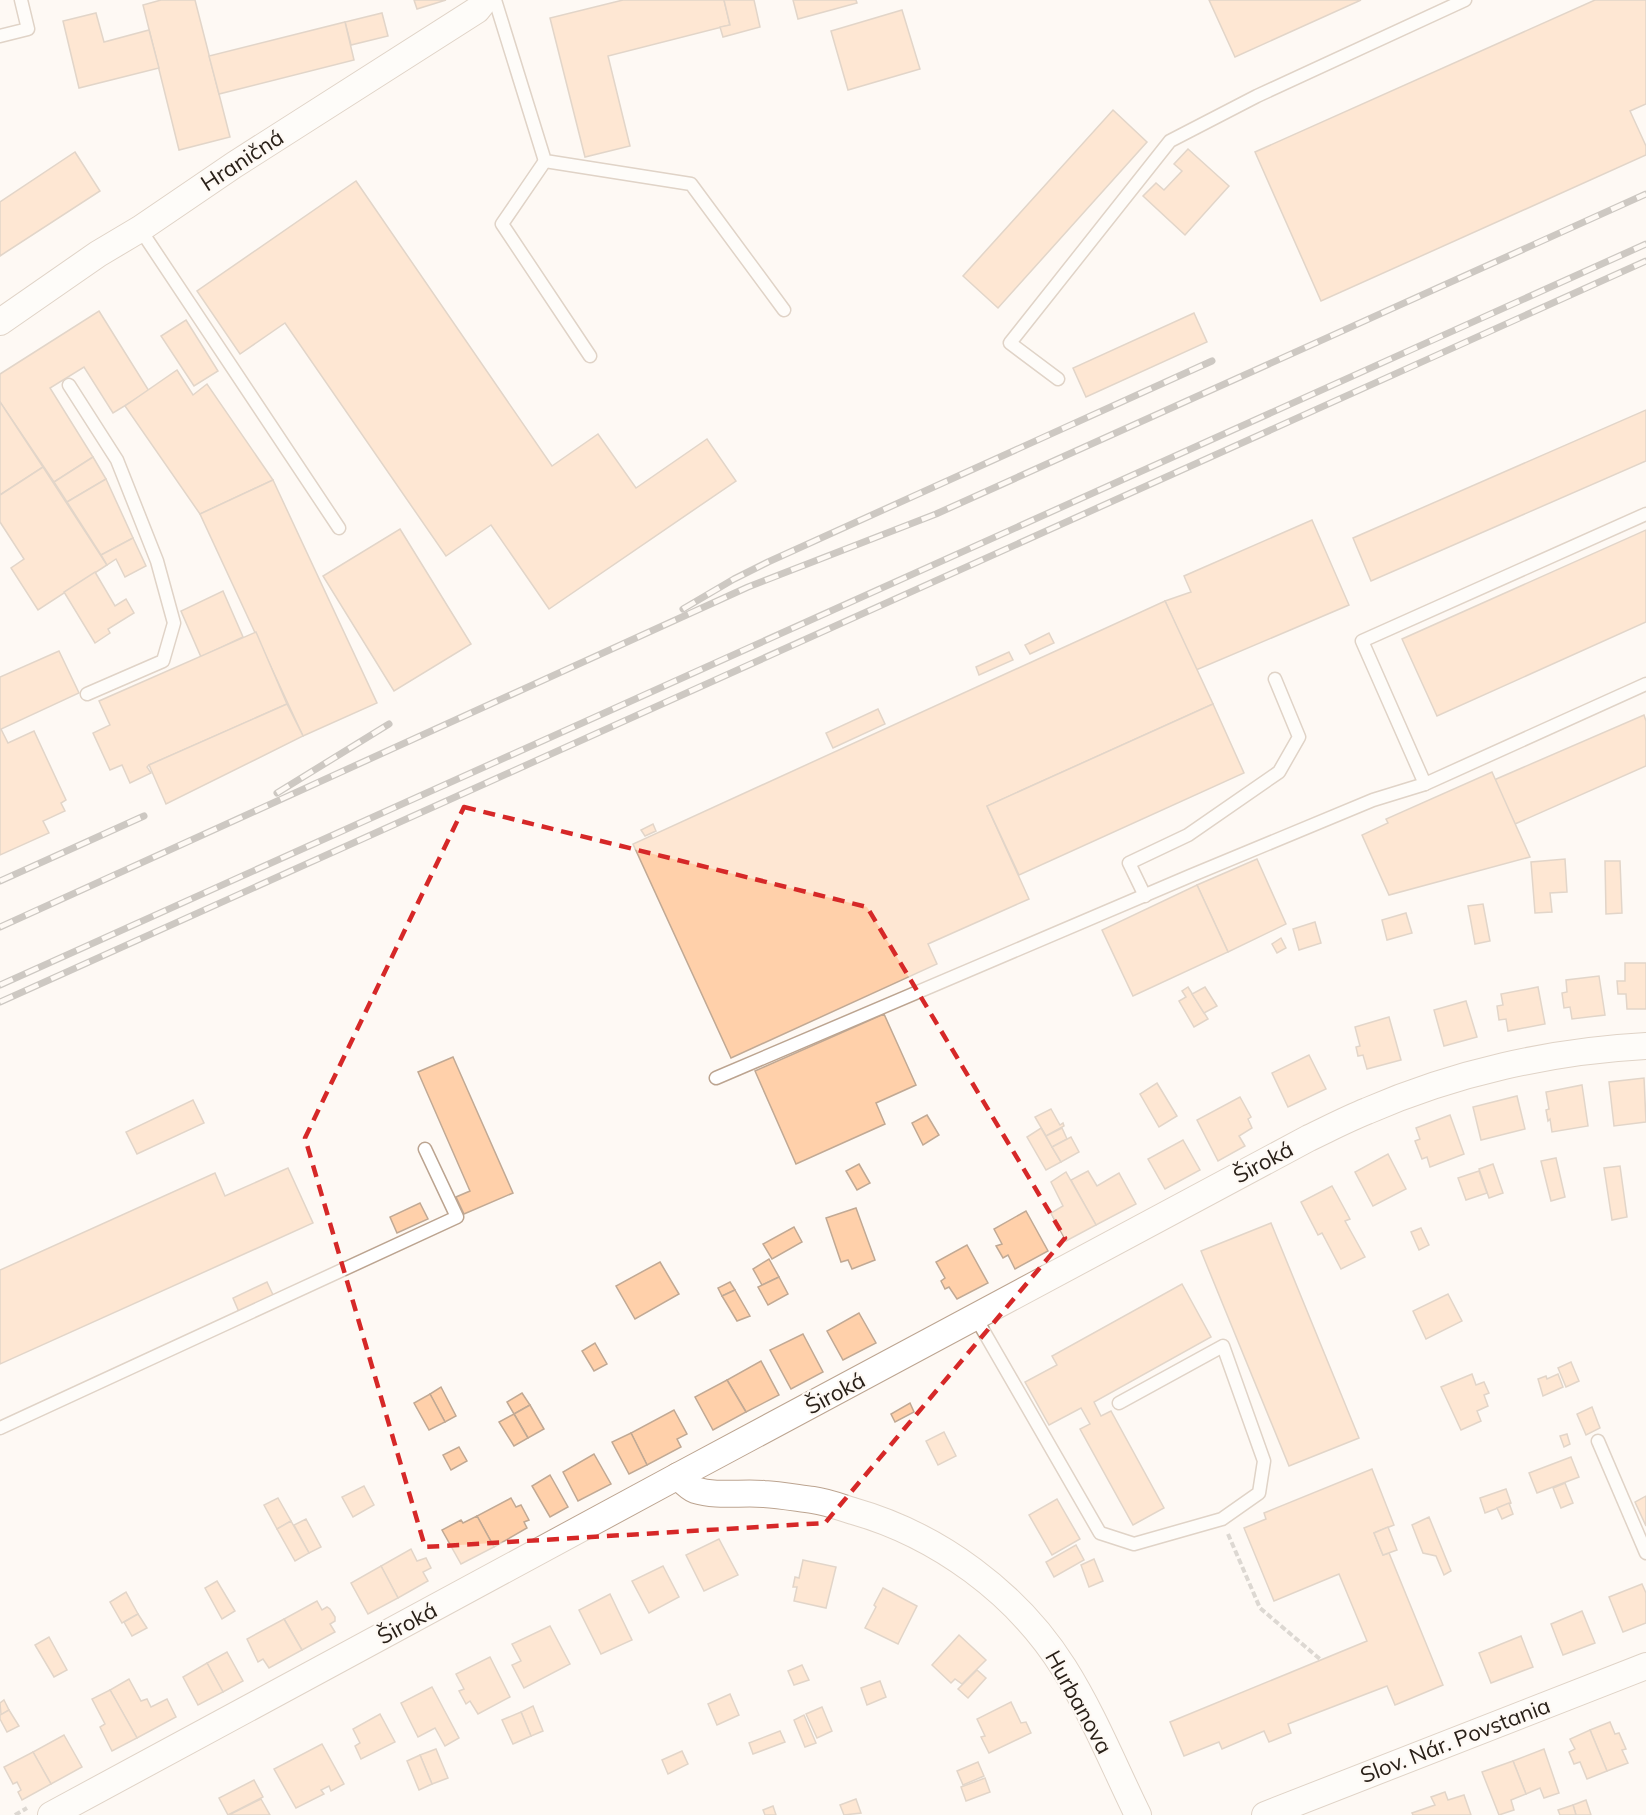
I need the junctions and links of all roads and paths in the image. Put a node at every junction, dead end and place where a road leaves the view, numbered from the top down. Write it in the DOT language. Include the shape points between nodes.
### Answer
graph roads {
  1 [pos="21,0"];
  2 [pos="485,0"];
  3 [pos="495,0"];
  4 [pos="1465,0"];
  5 [pos="0,36"];
  6 [pos="545,161"];
  7 [pos="140,229"];
  8 [pos="783,310"];
  9 [pos="0,322"];
  10 [pos="590,356"];
  11 [pos="1058,379"];
  12 [pos="69,385"];
  13 [pos="1646,513"];
  14 [pos="339,528"];
  15 [pos="1275,679"];
  16 [pos="1646,684"];
  17 [pos="87,694"];
  18 [pos="1425,784"];
  19 [pos="1145,896"];
  20 [pos="1646,1046"];
  21 [pos="716,1078"];
  22 [pos="425,1149"];
  23 [pos="976,1317"];
  24 [pos="1119,1403"];
  25 [pos="0,1428"];
  26 [pos="1598,1442"];
  27 [pos="678,1476"];
  28 [pos="1222,1519"];
  29 [pos="1646,1553"];
  30 [pos="1321,1660"];
  31 [pos="1646,1666"];
  32 [pos="51,1815"];
  33 [pos="1138,1815"];
  34 [pos="1265,1815"];
  1 -- 5 [label="lane" via="28,29"];
  2 -- 7 [label="street, Hraničná" via="477,10"];
  3 -- 6 [label="lane"];
  4 -- 11 [label="lane" via="1257,96 1170,141 1010,344"];
  6 -- 8 [label="lane" via="691,184"];
  6 -- 10 [label="lane" via="502,224"];
  7 -- 9 [label="street, Hraničná"];
  7 -- 14 [label="lane"];
  12 -- 17 [label="lane" via="117,460 157,561 174,623 163,661"];
  13 -- 18 [label="lane" via="1362,641"];
  15 -- 19 [label="lane" via="1299,737 1279,772 1188,835 1130,863"];
  16 -- 18 [label="lane"];
  18 -- 19 [label="lane" via="1373,800"];
  19 -- 21 [label="lane"];
  20 -- 23 [label="street, Široká" via="1566,1054 1496,1068 1367,1110"];
  22 -- 25 [label="lane" via="457,1217"];
  23 -- 27 [label="street, Široká"];
  23 -- 28 [label="lane" via="1100,1533 1134,1544"];
  24 -- 28 [label="lane" via="1223,1346 1264,1461 1259,1493"];
  26 -- 29 [label="lane"];
  27 -- 32 [label="street, Široká"];
  27 -- 33 [label="street, Hurbanova" via="700,1491 821,1501 873,1516 932,1543 971,1569 1027,1620 1063,1666"];
  28 -- 30 [label="path" via="1260,1608"];
  31 -- 34 [label="street, Slov. Nár. Povstania"];
}
